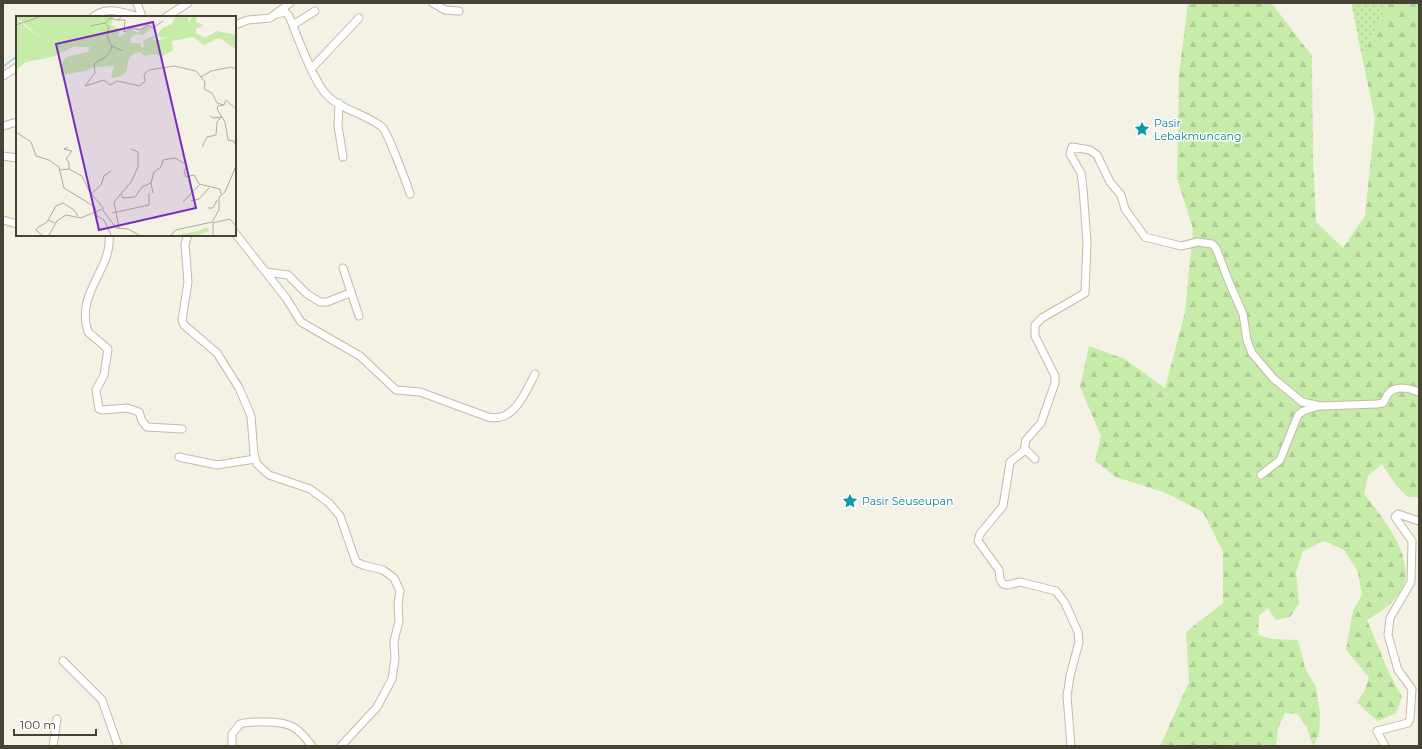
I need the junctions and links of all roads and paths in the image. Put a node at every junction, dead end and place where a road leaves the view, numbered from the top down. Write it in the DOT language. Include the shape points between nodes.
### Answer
graph roads {
  1 [pos="137,3"];
  2 [pos="188,3"];
  3 [pos="290,3"];
  4 [pos="433,3"];
  5 [pos="459,11"];
  6 [pos="315,12"];
  7 [pos="277,14"];
  8 [pos="95,16"];
  9 [pos="136,16"];
  10 [pos="141,16"];
  11 [pos="168,16"];
  12 [pos="359,18"];
  13 [pos="236,25"];
  14 [pos="293,25"];
  15 [pos="16,68"];
  16 [pos="312,68"];
  17 [pos="3,76"];
  18 [pos="339,103"];
  19 [pos="16,122"];
  20 [pos="3,126"];
  21 [pos="3,156"];
  22 [pos="343,157"];
  23 [pos="16,158"];
  24 [pos="410,194"];
  25 [pos="3,220"];
  26 [pos="16,224"];
  27 [pos="236,234"];
  28 [pos="109,236"];
  29 [pos="188,236"];
  30 [pos="343,268"];
  31 [pos="266,272"];
  32 [pos="350,293"];
  33 [pos="359,316"];
  34 [pos="535,374"];
  35 [pos="1419,392"];
  36 [pos="1321,406"];
  37 [pos="182,429"];
  38 [pos="1025,449"];
  39 [pos="179,457"];
  40 [pos="255,459"];
  41 [pos="1036,459"];
  42 [pos="1261,475"];
  43 [pos="1419,521"];
  44 [pos="63,661"];
  45 [pos="57,719"];
  46 [pos="53,746"];
  47 [pos="118,746"];
  48 [pos="232,746"];
  49 [pos="312,746"];
  50 [pos="341,746"];
  51 [pos="1071,746"];
  52 [pos="1385,746"];
  1 -- 10 [label="street"];
  2 -- 11 [label="street"];
  3 -- 7 [label="street"];
  4 -- 5 [label="street" via="445,10"];
  6 -- 14 [label="street"];
  7 -- 13 [label="street"];
  7 -- 14 [label="street" via="288,14"];
  8 -- 9 [label="street" via="106,10"];
  12 -- 16 [label="street"];
  14 -- 16 [label="street"];
  15 -- 17 [label="street"];
  16 -- 18 [label="street" via="325,93"];
  18 -- 22 [label="street" via="338,126"];
  18 -- 24 [label="street" via="385,130"];
  19 -- 20 [label="street"];
  21 -- 23 [label="street"];
  25 -- 26 [label="street"];
  27 -- 31 [label="street"];
  28 -- 37 [label="street" via="107,256 91,287 86,312 88,332 108,349 104,375 96,390 98,408 131,408 139,412 147,427"];
  29 -- 40 [label="street" via="188,282 182,320 217,353 238,388 251,416"];
  30 -- 32 [label="street"];
  31 -- 32 [label="street" via="288,275 307,294 320,302 327,302"];
  31 -- 34 [label="street" via="298,320 360,356 398,391 419,391 488,418 499,418 508,415 517,406"];
  32 -- 33 [label="street"];
  35 -- 36 [label="street" via="1407,388 1396,390 1388,394 1383,403 1377,404"];
  36 -- 38 [label="street" via="1300,401 1273,378 1253,355 1247,340 1242,310 1215,246 1194,242 1182,246 1145,237 1125,209 1121,195 1110,182 1097,155 1090,150 1073,147 1070,154 1081,173 1085,210 1086,292 1042,318 1035,325 1035,336 1055,379 1041,423 1026,440"];
  36 -- 42 [label="street" via="1300,413 1280,460"];
  38 -- 41 [label="street"];
  38 -- 51 [label="street" via="1010,462 1003,506 980,534 978,541 999,570 1003,584 1020,582 1051,589 1059,594 1065,603 1079,637 1067,691"];
  39 -- 40 [label="street" via="217,465"];
  40 -- 50 [label="street" via="260,468 269,475 310,489 322,496 340,516 356,562 386,571 399,587 399,621 394,641 392,679 377,707"];
  43 -- 52 [label="street" via="1398,514 1395,517 1412,541 1412,580 1390,618 1388,635 1398,670 1411,687 1412,703 1408,723 1378,731"];
  44 -- 47 [label="street" via="102,700"];
  45 -- 46 [label="street"];
  48 -- 49 [label="street" via="232,734 240,724 278,722 294,727"];
}
